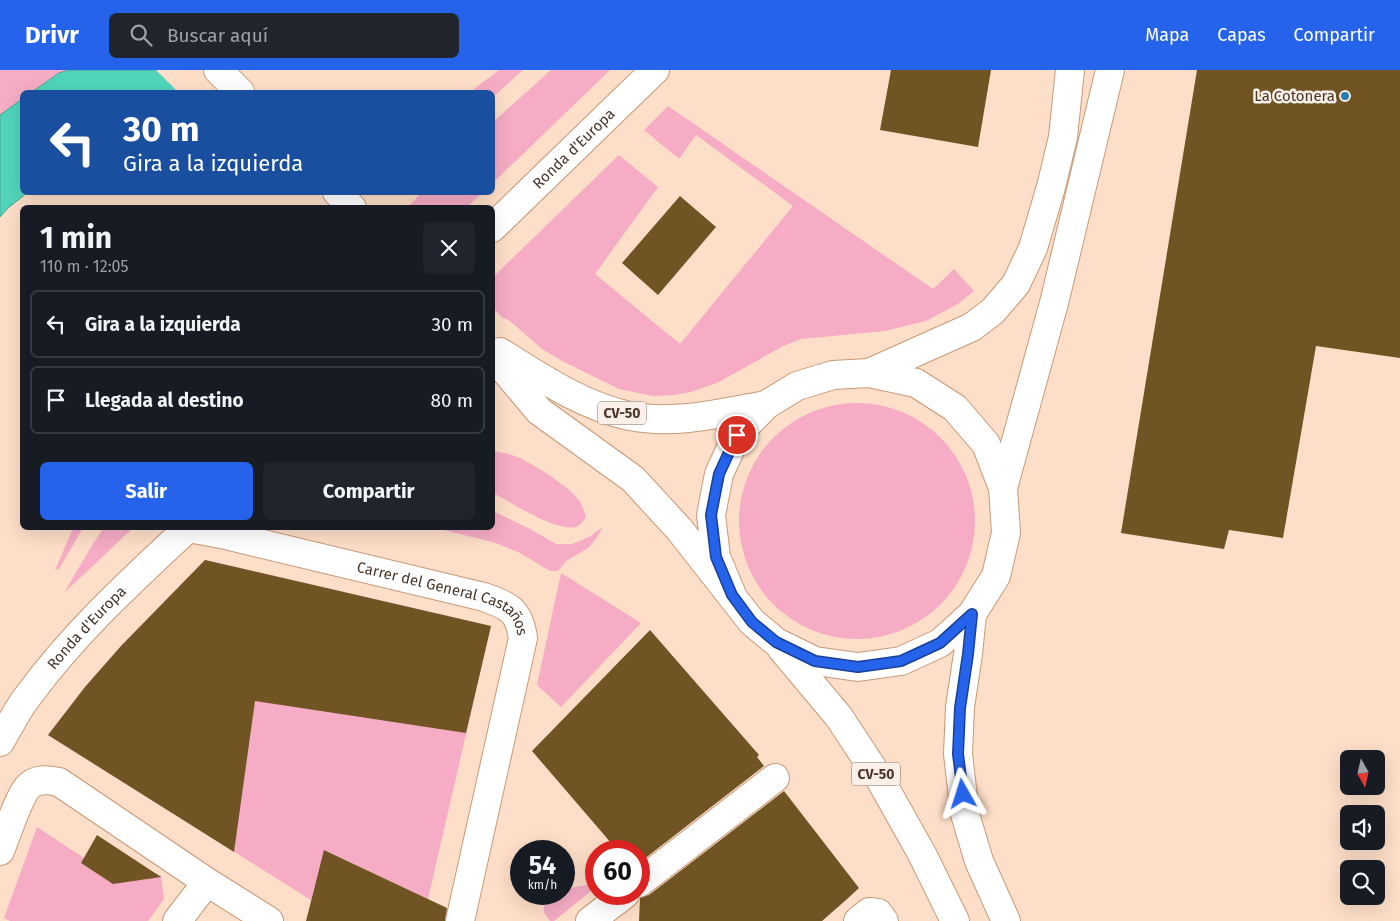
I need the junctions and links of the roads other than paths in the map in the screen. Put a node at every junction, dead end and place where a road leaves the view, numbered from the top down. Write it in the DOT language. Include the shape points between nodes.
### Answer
graph roads {
  1 [pos="218,70"];
  2 [pos="655,70"];
  3 [pos="1070,70"];
  4 [pos="1110,70"];
  5 [pos="238,90"];
  6 [pos="340,195"];
  7 [pos="349,205"];
  8 [pos="495,225"];
  9 [pos="495,349"];
  10 [pos="495,359"];
  11 [pos="870,373"];
  12 [pos="766,405"];
  13 [pos="1003,488"];
  14 [pos="186,530"];
  15 [pos="199,530"];
  16 [pos="732,595"];
  17 [pos="972,614"];
  18 [pos="776,642"];
  19 [pos="0,742"];
  20 [pos="775,778"];
  21 [pos="0,851"];
  22 [pos="650,875"];
  23 [pos="207,882"];
  24 [pos="611,905"];
  25 [pos="177,921"];
  26 [pos="269,921"];
  27 [pos="460,921"];
  28 [pos="590,921"];
  29 [pos="955,921"];
  30 [pos="1006,921"];
  1 -- 5 [label="main road"];
  2 -- 8 [label="main road, Ronda d'Europa"];
  3 -- 11 [label="main road" via="1063,137 1051,187 1033,248 1016,284 993,311 972,327"];
  4 -- 13 [label="main road" via="1054,303"];
  6 -- 7 [label="main road"];
  9 -- 12 [label="main road, CV-50" via="546,381 596,405 630,416 664,419 702,416"];
  10 -- 16 [label="main road, CV-50" via="539,411 633,479 679,528"];
  11 -- 12 [label="main road, CV-50" via="833,375 798,386"];
  11 -- 13 [label="main road, CV-50" via="916,383 955,408 986,444"];
  12 -- 16 [label="main road, CV-50" via="737,435 719,474 711,515 716,557"];
  13 -- 17 [label="main road, CV-50" via="1006,532 996,576"];
  14 -- 19 [label="main road, Ronda d'Europa" via="73,641 27,697"];
  15 -- 27 [label="main road, Carrer del General Castaños" via="484,597 511,608 517,616 523,638"];
  16 -- 18 [label="main road, CV-50" via="752,622"];
  17 -- 18 [label="main road, CV-50" via="940,643 901,661 884,664 858,667 815,661"];
  17 -- 30 [label="main road, CV-50" via="960,708 958,754 965,814 979,861"];
  18 -- 29 [label="main road, CV-50" via="839,717 881,781"];
  20 -- 22 [label="main road"];
  21 -- 23 [label="main road" via="29,785 45,780 59,782"];
  23 -- 25 [label="main road"];
  23 -- 26 [label="main road"];
  24 -- 28 [label="main road"];
}
